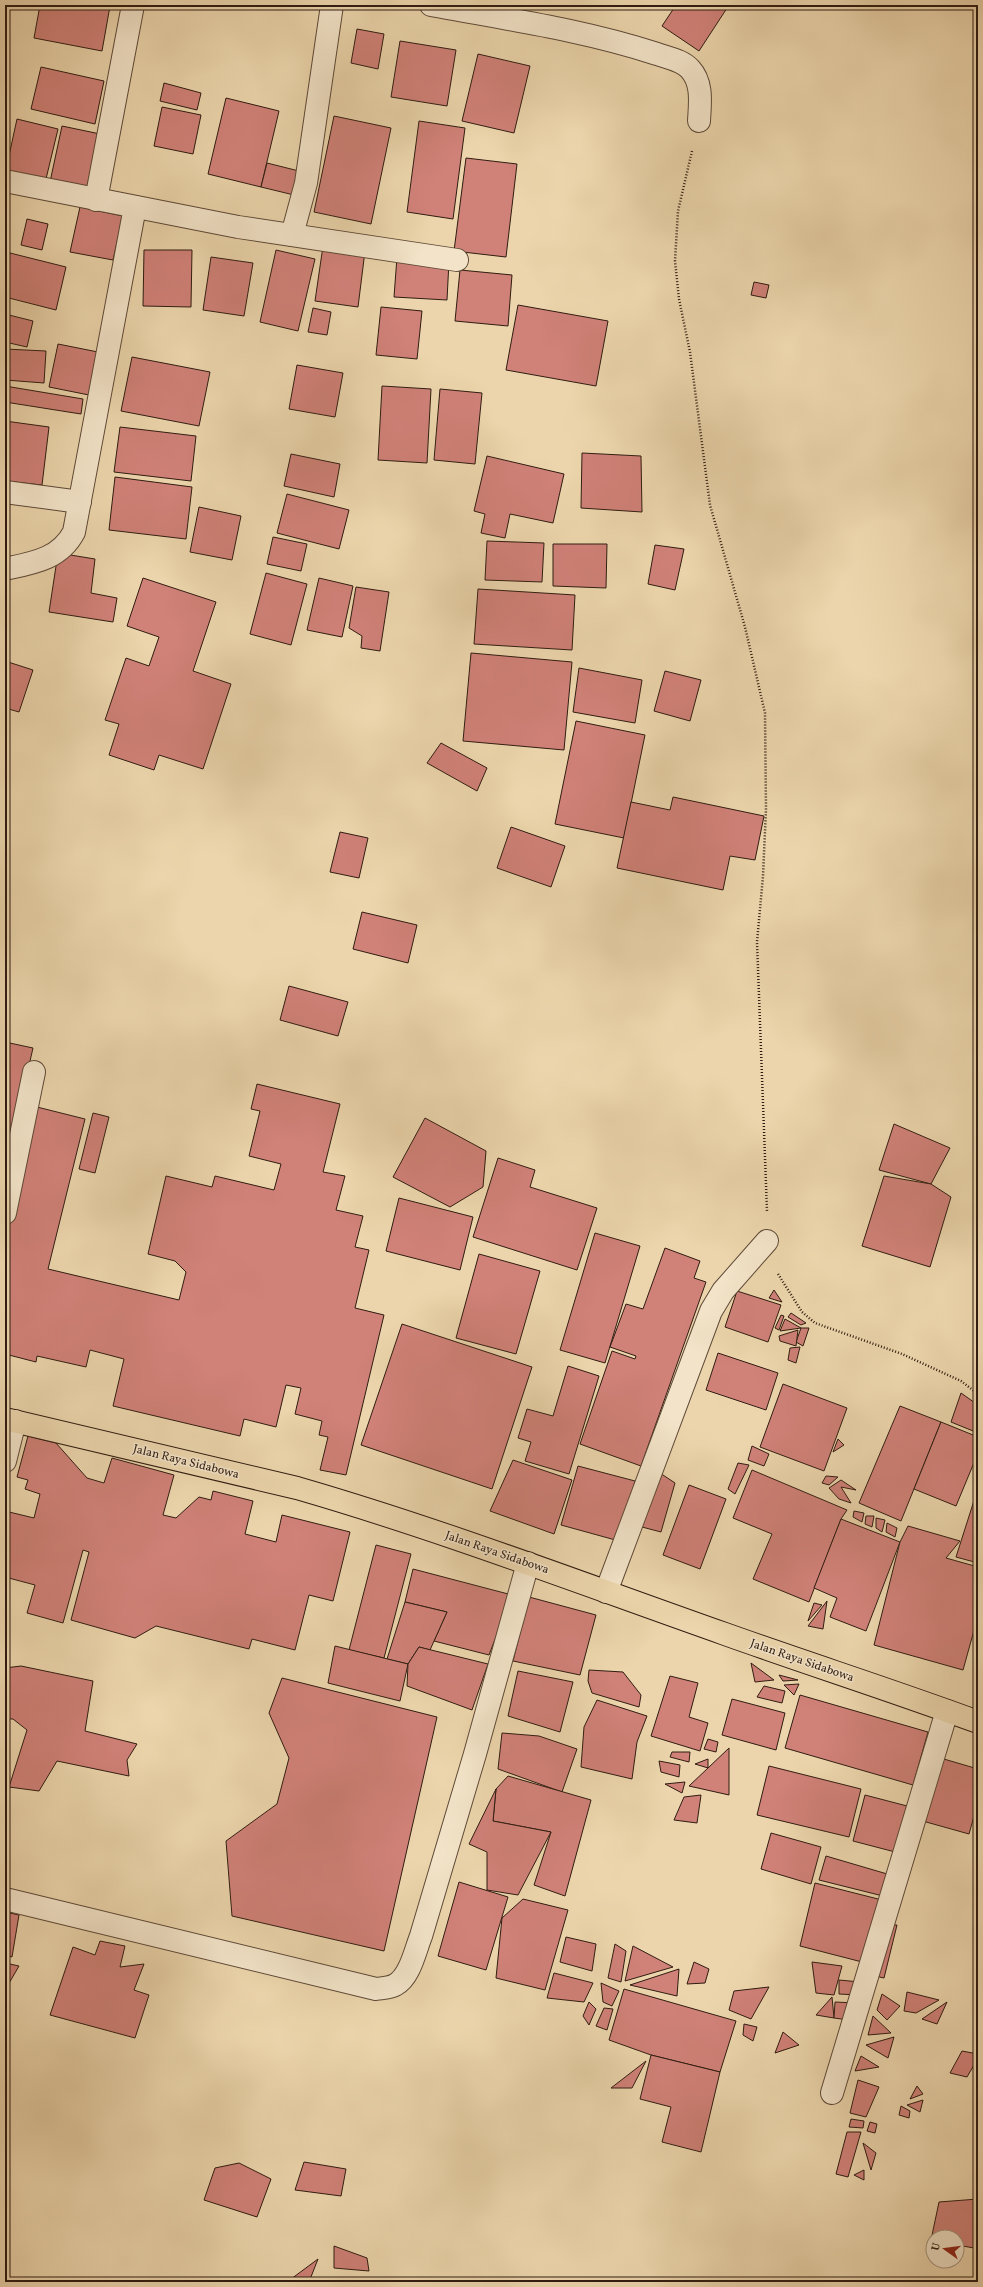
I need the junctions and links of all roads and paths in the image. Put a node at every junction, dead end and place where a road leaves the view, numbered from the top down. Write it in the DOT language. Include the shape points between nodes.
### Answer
graph roads {
  1 [pos="133,5"];
  2 [pos="332,5"];
  3 [pos="431,5"];
  4 [pos="699,121"];
  5 [pos="5,181"];
  6 [pos="96,200"];
  7 [pos="135,207"];
  8 [pos="292,235"];
  9 [pos="457,260"];
  10 [pos="5,492"];
  11 [pos="80,502"];
  12 [pos="5,569"];
  13 [pos="34,1072"];
  14 [pos="5,1213"];
  15 [pos="766,1241"];
  16 [pos="978,1394"];
  17 [pos="10,1420"];
  18 [pos="5,1462"];
  19 [pos="528,1563"];
  20 [pos="606,1592"];
  21 [pos="947,1711"];
  22 [pos="978,1722"];
  23 [pos="5,1899"];
  24 [pos="832,2093"];
  1 -- 6 [label="street"];
  2 -- 8 [label="street" via="306,183"];
  3 -- 4 [label="street" via="622,43 684,63 695,76 701,94"];
  4 -- 15 [label="path" via="678,211 675,262 679,299 690,352 710,505 745,627 765,713 764,876 757,942 768,1199"];
  5 -- 6 [label="street"];
  6 -- 7 [label="street"];
  7 -- 8 [label="street" via="238,228"];
  7 -- 11 [label="street"];
  8 -- 9 [label="street"];
  10 -- 11 [label="street"];
  11 -- 12 [label="street" via="74,532 62,550 52,556"];
  13 -- 14 [label="street"];
  15 -- 16 [label="path" via="780,1280 802,1312 815,1323 902,1354 961,1381"];
  15 -- 20 [label="street" via="723,1291 711,1311"];
  17 -- 18 [label="street"];
  17 -- 19 [label="highway, Jalan Raya Sidabowa" via="297,1488"];
  19 -- 20 [label="highway, Jalan Raya Sidabowa"];
  19 -- 23 [label="street" via="421,1936 411,1963 395,1985 376,1989"];
  20 -- 21 [label="highway, Jalan Raya Sidabowa"];
  21 -- 22 [label="highway, Jalan Raya Sidabowa"];
  21 -- 24 [label="street"];
}
